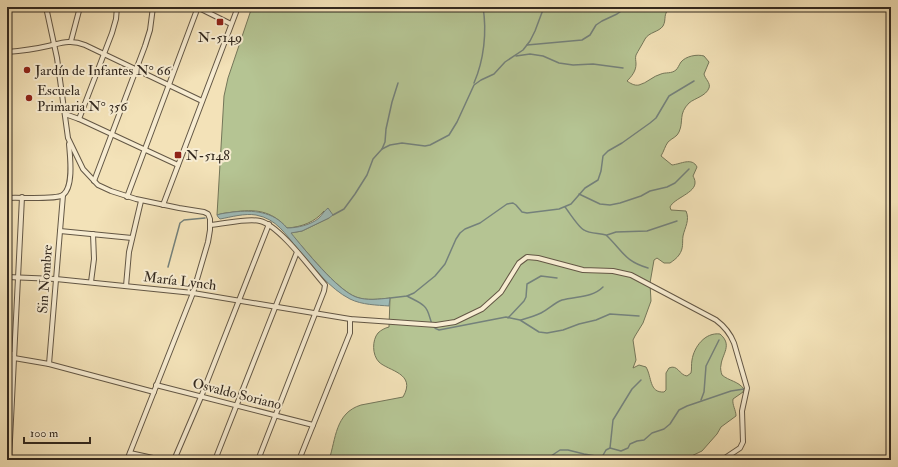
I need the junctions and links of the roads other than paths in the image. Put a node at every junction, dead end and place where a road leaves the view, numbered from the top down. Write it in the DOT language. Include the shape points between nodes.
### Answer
graph roads {
  1 [pos="46,7"];
  2 [pos="80,7"];
  3 [pos="117,7"];
  4 [pos="152,7"];
  5 [pos="198,7"];
  6 [pos="238,7"];
  7 [pos="231,24"];
  8 [pos="71,41"];
  9 [pos="54,43"];
  10 [pos="7,52"];
  11 [pos="104,54"];
  12 [pos="136,70"];
  13 [pos="169,85"];
  14 [pos="202,101"];
  15 [pos="65,114"];
  16 [pos="79,119"];
  17 [pos="112,134"];
  18 [pos="68,138"];
  19 [pos="144,150"];
  20 [pos="178,165"];
  21 [pos="94,182"];
  22 [pos="63,195"];
  23 [pos="22,197"];
  24 [pos="127,197"];
  25 [pos="7,198"];
  26 [pos="141,200"];
  27 [pos="163,205"];
  28 [pos="269,224"];
  29 [pos="210,225"];
  30 [pos="60,231"];
  31 [pos="93,234"];
  32 [pos="132,238"];
  33 [pos="297,252"];
  34 [pos="7,277"];
  35 [pos="18,278"];
  36 [pos="56,279"];
  37 [pos="91,282"];
  38 [pos="126,286"];
  39 [pos="193,293"];
  40 [pos="239,300"];
  41 [pos="276,307"];
  42 [pos="315,314"];
  43 [pos="350,319"];
  44 [pos="7,354"];
  45 [pos="14,356"];
  46 [pos="49,364"];
  47 [pos="156,385"];
  48 [pos="154,392"];
  49 [pos="201,397"];
  50 [pos="9,400"];
  51 [pos="236,405"];
  52 [pos="275,415"];
  53 [pos="313,425"];
  54 [pos="130,453"];
  55 [pos="9,460"];
  56 [pos="127,460"];
  57 [pos="162,460"];
  58 [pos="174,460"];
  59 [pos="215,460"];
  60 [pos="258,460"];
  61 [pos="299,460"];
  62 [pos="722,460"];
  1 -- 9 [label="street, Sin Nombre"];
  2 -- 8 [label="street"];
  3 -- 11 [label="street" via="114,26"];
  4 -- 12 [label="street" via="150,30"];
  5 -- 7 [label="street"];
  5 -- 13 [label="street"];
  6 -- 7 [label="street"];
  7 -- 14 [label="street"];
  8 -- 9 [label="street"];
  8 -- 11 [label="street"];
  9 -- 10 [label="street" via="49,46"];
  9 -- 15 [label="street, Sin Nombre"];
  11 -- 12 [label="street"];
  11 -- 16 [label="street"];
  12 -- 13 [label="street"];
  12 -- 17 [label="street"];
  13 -- 14 [label="street"];
  13 -- 19 [label="street"];
  14 -- 20 [label="street"];
  15 -- 16 [label="street"];
  15 -- 18 [label="street, Sin Nombre"];
  16 -- 17 [label="street"];
  17 -- 19 [label="street"];
  17 -- 21 [label="street"];
  18 -- 21 [label="street" via="83,169"];
  18 -- 22 [label="street, Sin Nombre" via="69,182"];
  19 -- 20 [label="street"];
  19 -- 24 [label="street"];
  20 -- 27 [label="street"];
  21 -- 24 [label="street"];
  22 -- 23 [label="street" via="54,198"];
  22 -- 30 [label="street, Sin Nombre"];
  23 -- 25 [label="street"];
  23 -- 35 [label="street"];
  24 -- 26 [label="street"];
  26 -- 27 [label="street"];
  26 -- 32 [label="street"];
  27 -- 29 [label="street" via="204,212 209,216"];
  28 -- 29 [label="street" via="255,220"];
  28 -- 33 [label="street"];
  28 -- 40 [label="street"];
  29 -- 39 [label="street" via="208,242"];
  30 -- 31 [label="street"];
  30 -- 36 [label="street, Sin Nombre"];
  31 -- 32 [label="street"];
  31 -- 37 [label="street"];
  32 -- 38 [label="street"];
  33 -- 41 [label="street"];
  33 -- 42 [label="street" via="325,285"];
  34 -- 35 [label="street, María Lynch"];
  35 -- 36 [label="street, María Lynch"];
  35 -- 45 [label="street"];
  36 -- 37 [label="street, María Lynch"];
  36 -- 46 [label="street, Sin Nombre"];
  37 -- 38 [label="street, María Lynch"];
  38 -- 39 [label="street, María Lynch"];
  39 -- 40 [label="street, María Lynch"];
  39 -- 47 [label="street"];
  40 -- 41 [label="street, María Lynch"];
  40 -- 49 [label="street"];
  41 -- 42 [label="street, María Lynch"];
  41 -- 51 [label="street"];
  42 -- 43 [label="street, María Lynch"];
  42 -- 52 [label="street"];
  43 -- 53 [label="street" via="350,333"];
  43 -- 62 [label="street, María Lynch" via="436,325 455,322 474,314 492,301 501,292 519,263 527,257 583,270 613,271 631,275 716,320 726,329 734,342 747,388 742,411 743,442 740,448"];
  44 -- 45 [label="street"];
  45 -- 46 [label="street"];
  45 -- 50 [label="street"];
  46 -- 48 [label="street"];
  47 -- 48 [label="street"];
  47 -- 49 [label="street, Osvaldo Soriano"];
  48 -- 54 [label="street"];
  49 -- 51 [label="street, Osvaldo Soriano"];
  49 -- 58 [label="street"];
  50 -- 55 [label="street"];
  51 -- 52 [label="street, Osvaldo Soriano"];
  51 -- 59 [label="street"];
  52 -- 53 [label="street, Osvaldo Soriano"];
  52 -- 60 [label="street"];
  53 -- 61 [label="street"];
  54 -- 56 [label="street"];
  54 -- 57 [label="street"];
}
